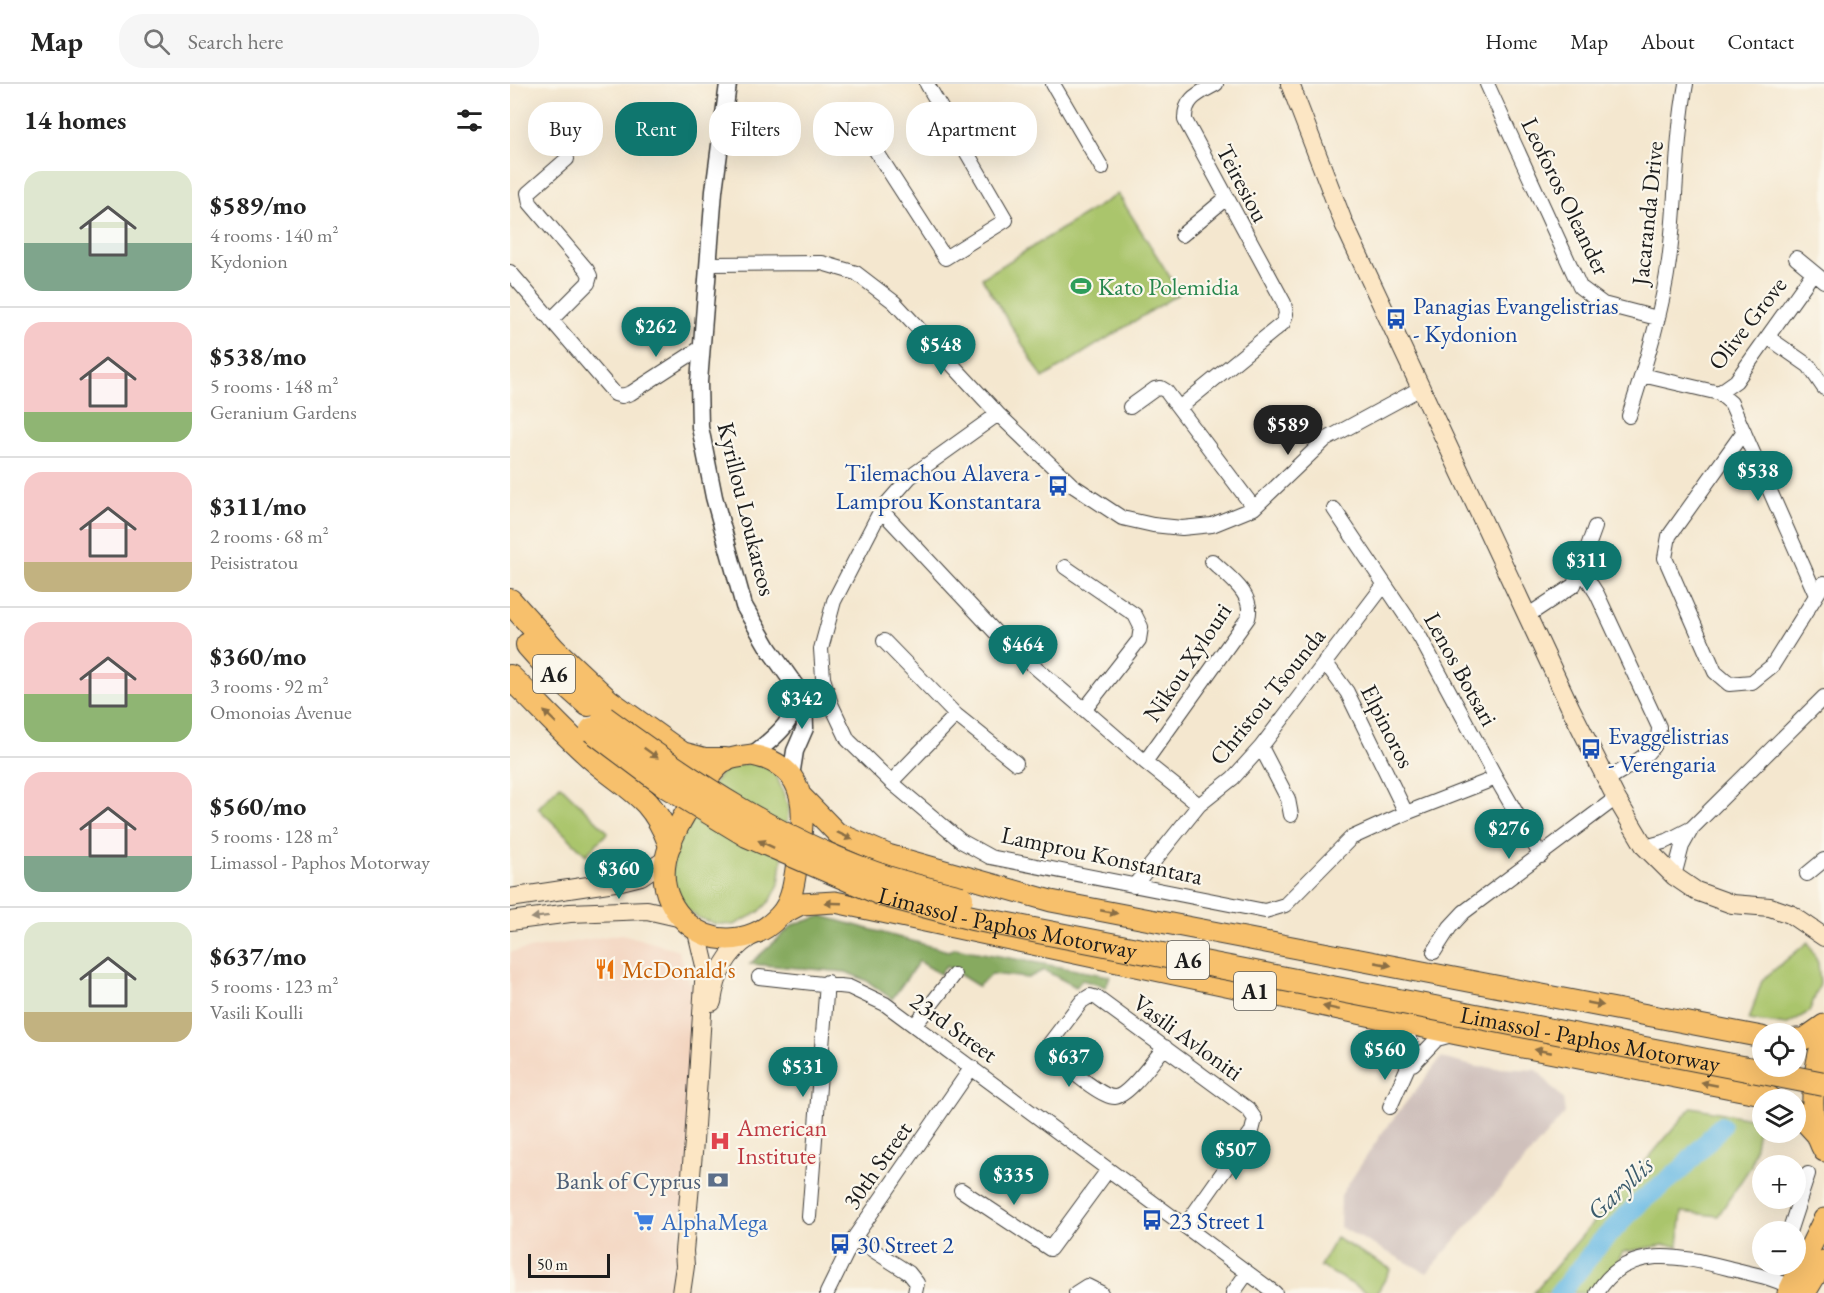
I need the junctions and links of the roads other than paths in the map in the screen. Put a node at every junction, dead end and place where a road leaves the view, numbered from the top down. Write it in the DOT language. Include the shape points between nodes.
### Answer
graph roads {
  1 [pos="728,84"];
  2 [pos="927,84"];
  3 [pos="1054,84"];
  4 [pos="1216,84"];
  5 [pos="1290,84"];
  6 [pos="1487,84"];
  7 [pos="1686,84"];
  8 [pos="879,156"];
  9 [pos="567,159"];
  10 [pos="1102,168"];
  11 [pos="1225,199"];
  12 [pos="1182,235"];
  13 [pos="1796,258"];
  14 [pos="710,264"];
  15 [pos="510,272"];
  16 [pos="1819,277"];
  17 [pos="1657,318"];
  18 [pos="551,320"];
  19 [pos="1769,338"];
  20 [pos="702,347"];
  21 [pos="1642,375"];
  22 [pos="1421,388"];
  23 [pos="1824,388"];
  24 [pos="1719,393"];
  25 [pos="1130,407"];
  26 [pos="1179,408"];
  27 [pos="998,414"];
  28 [pos="1629,416"];
  29 [pos="1744,431"];
  30 [pos="1254,508"];
  31 [pos="1334,509"];
  32 [pos="881,510"];
  33 [pos="1595,527"];
  34 [pos="1212,561"];
  35 [pos="1065,567"];
  36 [pos="1581,569"];
  37 [pos="1384,585"];
  38 [pos="1820,589"];
  39 [pos="510,601"];
  40 [pos="1527,616"];
  41 [pos="510,625"];
  42 [pos="884,641"];
  43 [pos="510,645"];
  44 [pos="1325,662"];
  45 [pos="510,677"];
  46 [pos="792,681"];
  47 [pos="1824,697"];
  48 [pos="1085,709"];
  49 [pos="956,715"];
  50 [pos="598,724"];
  51 [pos="1261,747"];
  52 [pos="752,755"];
  53 [pos="725,760"];
  54 [pos="1145,762"];
  55 [pos="1016,763"];
  56 [pos="791,776"];
  57 [pos="1496,778"];
  58 [pos="1606,780"];
  59 [pos="891,782"];
  60 [pos="802,798"];
  61 [pos="1616,798"];
  62 [pos="1199,805"];
  63 [pos="1406,813"];
  64 [pos="1291,815"];
  65 [pos="1692,828"];
  66 [pos="1645,847"];
  67 [pos="667,852"];
  68 [pos="1541,856"];
  69 [pos="1824,860"];
  70 [pos="1807,874"];
  71 [pos="1674,876"];
  72 [pos="1134,886"];
  73 [pos="510,898"];
  74 [pos="780,915"];
  75 [pos="510,921"];
  76 [pos="690,925"];
  77 [pos="750,937"];
  78 [pos="1823,938"];
  79 [pos="1434,952"];
  80 [pos="954,975"];
  81 [pos="759,977"];
  82 [pos="827,982"];
  83 [pos="1396,1021"];
  84 [pos="915,1025"];
  85 [pos="1824,1025"];
  86 [pos="1457,1034"];
  87 [pos="1752,1035"];
  88 [pos="1824,1035"];
  89 [pos="1806,1038"];
  90 [pos="1165,1047"];
  91 [pos="1752,1054"];
  92 [pos="1806,1065"];
  93 [pos="972,1067"];
  94 [pos="1824,1068"];
  95 [pos="1409,1069"];
  96 [pos="1824,1084"];
  97 [pos="1752,1092"];
  98 [pos="1390,1107"];
  99 [pos="1806,1125"];
  100 [pos="1820,1143"];
  101 [pos="1108,1170"];
  102 [pos="1808,1174"];
  103 [pos="961,1190"];
  104 [pos="809,1217"];
  105 [pos="1824,1219"];
  106 [pos="1793,1221"];
  107 [pos="1185,1226"];
  108 [pos="854,1239"];
  109 [pos="1824,1261"];
  110 [pos="685,1266"];
  111 [pos="1246,1274"];
  112 [pos="1789,1288"];
  113 [pos="681,1293"];
  114 [pos="827,1293"];
  115 [pos="915,1293"];
  116 [pos="1076,1293"];
  117 [pos="1101,1293"];
  118 [pos="1233,1293"];
  119 [pos="1275,1293"];
  120 [pos="1597,1293"];
  1 -- 14 [label="street, Kyrillou Loukareos" via="714,191"];
  2 -- 8 [label="street" via="1006,220 950,257 942,255"];
  3 -- 10 [label="street"];
  4 -- 11 [label="street, Teiresiou" via="1192,97 1184,111"];
  5 -- 22 [label="main road" via="1344,224"];
  6 -- 17 [label="street, Leoforos Oleander" via="1580,287 1603,304"];
  7 -- 17 [label="street, Jacaranda Drive" via="1679,118 1669,261"];
  9 -- 18 [label="street" via="528,193 530,203 590,276 588,283"];
  11 -- 12 [label="street"];
  11 -- 26 [label="street, Teiresiou" via="1284,303 1286,314 1283,323"];
  13 -- 16 [label="street"];
  14 -- 20 [label="street, Kyrillou Loukareos"];
  14 -- 27 [label="street" via="822,263 856,273 894,302"];
  15 -- 18 [label="street"];
  16 -- 19 [label="street, Olive Grove"];
  17 -- 21 [label="street, Jacaranda Drive"];
  18 -- 20 [label="street" via="615,394 622,396"];
  19 -- 23 [label="street" via="1809,366"];
  19 -- 24 [label="street, Olive Grove" via="1736,381"];
  20 -- 46 [label="street, Kyrillou Loukareos" via="700,427 733,569 744,606"];
  21 -- 24 [label="street, Olive Grove"];
  21 -- 28 [label="street, Jacaranda Drive"];
  22 -- 30 [label="street" via="1325,440"];
  22 -- 40 [label="main road"];
  24 -- 29 [label="street" via="1731,403"];
  25 -- 26 [label="street" via="1161,388"];
  26 -- 30 [label="street"];
  27 -- 30 [label="street" via="1072,485 1122,518 1182,528 1212,525"];
  27 -- 32 [label="street, Lamprou Konstantara" via="910,477"];
  29 -- 38 [label="street"];
  29 -- 38 [label="street" via="1669,537 1665,558 1715,672 1729,684 1752,682 1772,666"];
  31 -- 37 [label="street, Lenos Botsari"];
  32 -- 48 [label="street" via="997,634"];
  32 -- 59 [label="street, Lamprou Konstantara" via="834,601 821,649 823,678 848,740"];
  33 -- 36 [label="street"];
  34 -- 54 [label="street, Nikou Xylouri" via="1247,596 1251,607 1248,618"];
  35 -- 48 [label="street" via="1135,615 1141,627 1139,640"];
  36 -- 40 [label="street" via="1574,585"];
  36 -- 58 [label="street" via="1597,594 1659,727 1660,739 1652,750"];
  37 -- 44 [label="street, Christou Tsounda"];
  37 -- 57 [label="street, Lenos Botsari" via="1420,637"];
  39 -- 53 [label="highway" via="608,701 682,754"];
  40 -- 58 [label="main road"];
  41 -- 50 [label="highway, Limassol - Paphos Motorway / A6"];
  42 -- 49 [label="street"];
  43 -- 50 [label="highway, Limassol - Paphos Motorway / A6"];
  44 -- 51 [label="street, Christou Tsounda"];
  44 -- 63 [label="street, Elpinoros" via="1350,698"];
  67 -- 45 [label="highway, one-way" via="662,823 650,804 591,757"];
  46 -- 52 [label="street" via="796,698 793,713 779,734"];
  46 -- 56 [label="street, Kyrillou Loukareos" via="804,698 806,714"];
  47 -- 65 [label="street"];
  48 -- 54 [label="street"];
  49 -- 55 [label="street"];
  49 -- 59 [label="street"];
  50 -- 91 [label="highway, Limassol - Paphos Motorway / A6, one-way, bridge" via="757,819 890,879 974,902"];
  96 -- 50 [label="highway, Limassol - Paphos Motorway / A6, one-way, bridge" via="972,918 885,895 747,835 668,787"];
  51 -- 62 [label="street, Christou Tsounda" via="1233,778"];
  51 -- 64 [label="street" via="1288,799"];
  52 -- 53 [label="main road, A1"];
  52 -- 56 [label="main road, A1" via="770,758"];
  53 -- 67 [label="main road" via="709,778"];
  54 -- 62 [label="street"];
  56 -- 60 [label="main road, A1"];
  57 -- 63 [label="street, Lamprou Konstantara"];
  57 -- 68 [label="street, Lenos Botsari"];
  58 -- 61 [label="main road"];
  59 -- 72 [label="street, Lamprou Konstantara" via="961,841 990,857"];
  60 -- 74 [label="main road, A1" via="803,827 793,889"];
  60 -- 87 [label="main road, A1, one-way" via="837,832 888,855 1051,901"];
  61 -- 66 [label="main road"];
  61 -- 68 [label="street"];
  62 -- 72 [label="street, Christou Tsounda"];
  63 -- 72 [label="street, Lamprou Konstantara" via="1344,843 1285,905 1276,909"];
  65 -- 66 [label="street"];
  65 -- 71 [label="street" via="1682,846"];
  66 -- 71 [label="main road"];
  67 -- 73 [label="main road" via="640,876"];
  67 -- 76 [label="main road" via="664,878 668,899"];
  68 -- 79 [label="street" via="1464,912"];
  69 -- 70 [label="street"];
  71 -- 78 [label="main road" via="1708,896 1732,904 1770,907 1790,914"];
  74 -- 77 [label="main road, A1"];
  83 -- 74 [label="main road, A1, one-way" via="835,902 801,904"];
  76 -- 75 [label="main road, one-way" via="647,910 570,913"];
  76 -- 77 [label="main road" via="733,940"];
  76 -- 110 [label="main road" via="705,966"];
  77 -- 110 [label="main road" via="734,947 725,960 713,993 697,1210 692,1253"];
  80 -- 84 [label="street"];
  81 -- 82 [label="street, 23rd Street"];
  82 -- 84 [label="street, 23rd Street" via="866,993"];
  82 -- 104 [label="street"];
  83 -- 86 [label="main road, A1"];
  83 -- 95 [label="street" via="1415,1052"];
  84 -- 93 [label="street, 23rd Street"];
  85 -- 89 [label="main road"];
  86 -- 95 [label="street" via="1437,1039"];
  97 -- 86 [label="main road, A1, one-way"];
  88 -- 100 [label="main road" via="1813,1091"];
  90 -- 90 [label="street, Vasili Avloniti" via="1090,996 1082,1000 1050,1042 1049,1049 1052,1056 1105,1095 1116,1097 1126,1092"];
  90 -- 107 [label="street, Vasili Avloniti" via="1248,1109 1255,1119 1252,1131"];
  92 -- 94 [label="highway"];
  93 -- 101 [label="street, 23rd Street"];
  93 -- 108 [label="street, 30th Street"];
  95 -- 98 [label="street"];
  99 -- 100 [label="main road"];
  101 -- 103 [label="street" via="1050,1249"];
  101 -- 107 [label="street, 23rd Street"];
  102 -- 106 [label="street"];
  105 -- 112 [label="main road"];
  107 -- 111 [label="street, 23rd Street"];
  108 -- 114 [label="street, 30th Street"];
  108 -- 115 [label="street" via="909,1273 918,1283"];
  109 -- 112 [label="main road"];
  110 -- 113 [label="main road"];
  111 -- 118 [label="street"];
  111 -- 119 [label="street, 23rd Street"];
  112 -- 120 [label="street" via="1667,1255 1624,1266"];
  116 -- 117 [label="street" via="1087,1287"];
}
